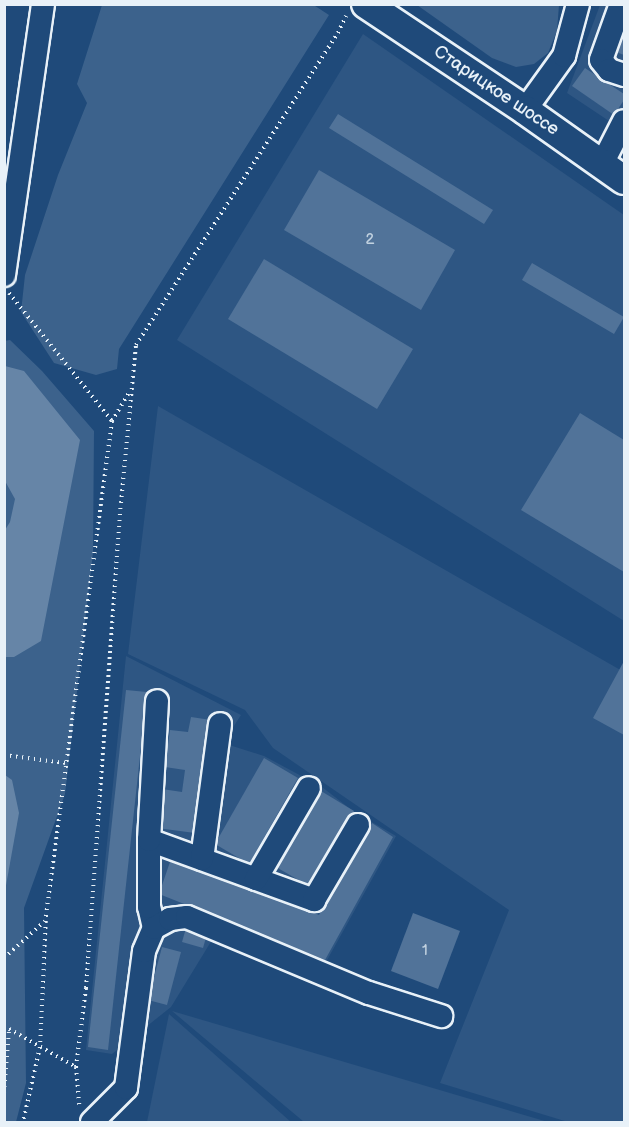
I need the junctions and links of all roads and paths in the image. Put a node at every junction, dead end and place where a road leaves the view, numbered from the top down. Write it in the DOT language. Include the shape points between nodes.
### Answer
graph roads {
  1 [pos="43,4"];
  2 [pos="578,4"];
  3 [pos="621,4"];
  4 [pos="356,9"];
  5 [pos="624,75"];
  6 [pos="525,110"];
  7 [pos="624,121"];
  8 [pos="614,172"];
  9 [pos="4,275"];
  10 [pos="4,287"];
  11 [pos="132,388"];
  12 [pos="112,421"];
  13 [pos="157,701"];
  14 [pos="220,724"];
  15 [pos="4,755"];
  16 [pos="66,763"];
  17 [pos="309,788"];
  18 [pos="358,825"];
  19 [pos="149,840"];
  20 [pos="202,859"];
  21 [pos="256,879"];
  22 [pos="45,921"];
  23 [pos="154,928"];
  24 [pos="4,958"];
  25 [pos="441,1016"];
  26 [pos="4,1026"];
  27 [pos="9,1030"];
  28 [pos="40,1047"];
  29 [pos="76,1067"];
  30 [pos="4,1093"];
  31 [pos="87,1118"];
  32 [pos="22,1122"];
  1 -- 9 [label="street"];
  2 -- 6 [label="street" via="564,56"];
  3 -- 5 [label="street" via="601,60 609,70"];
  4 -- 6 [label="main road, Старицкое шоссе"];
  4 -- 11 [label="path" via="136,345"];
  6 -- 8 [label="main road, Старицкое шоссе"];
  7 -- 8 [label="street"];
  10 -- 12 [label="path"];
  11 -- 12 [label="path"];
  11 -- 29 [label="path" via="87,978"];
  12 -- 16 [label="path"];
  13 -- 19 [label="street"];
  14 -- 20 [label="street"];
  15 -- 16 [label="path"];
  16 -- 22 [label="path"];
  17 -- 21 [label="street"];
  18 -- 21 [label="street" via="314,900"];
  19 -- 20 [label="street"];
  19 -- 23 [label="street" via="148,907"];
  20 -- 21 [label="street"];
  22 -- 24 [label="path"];
  22 -- 28 [label="path"];
  23 -- 25 [label="street" via="170,919 187,917 369,993"];
  23 -- 31 [label="street" via="144,951 126,1088"];
  26 -- 27 [label="path"];
  27 -- 28 [label="path"];
  27 -- 30 [label="path"];
  28 -- 29 [label="path"];
  28 -- 32 [label="path"];
  29 -- 31 [label="path" via="76,1093"];
}
